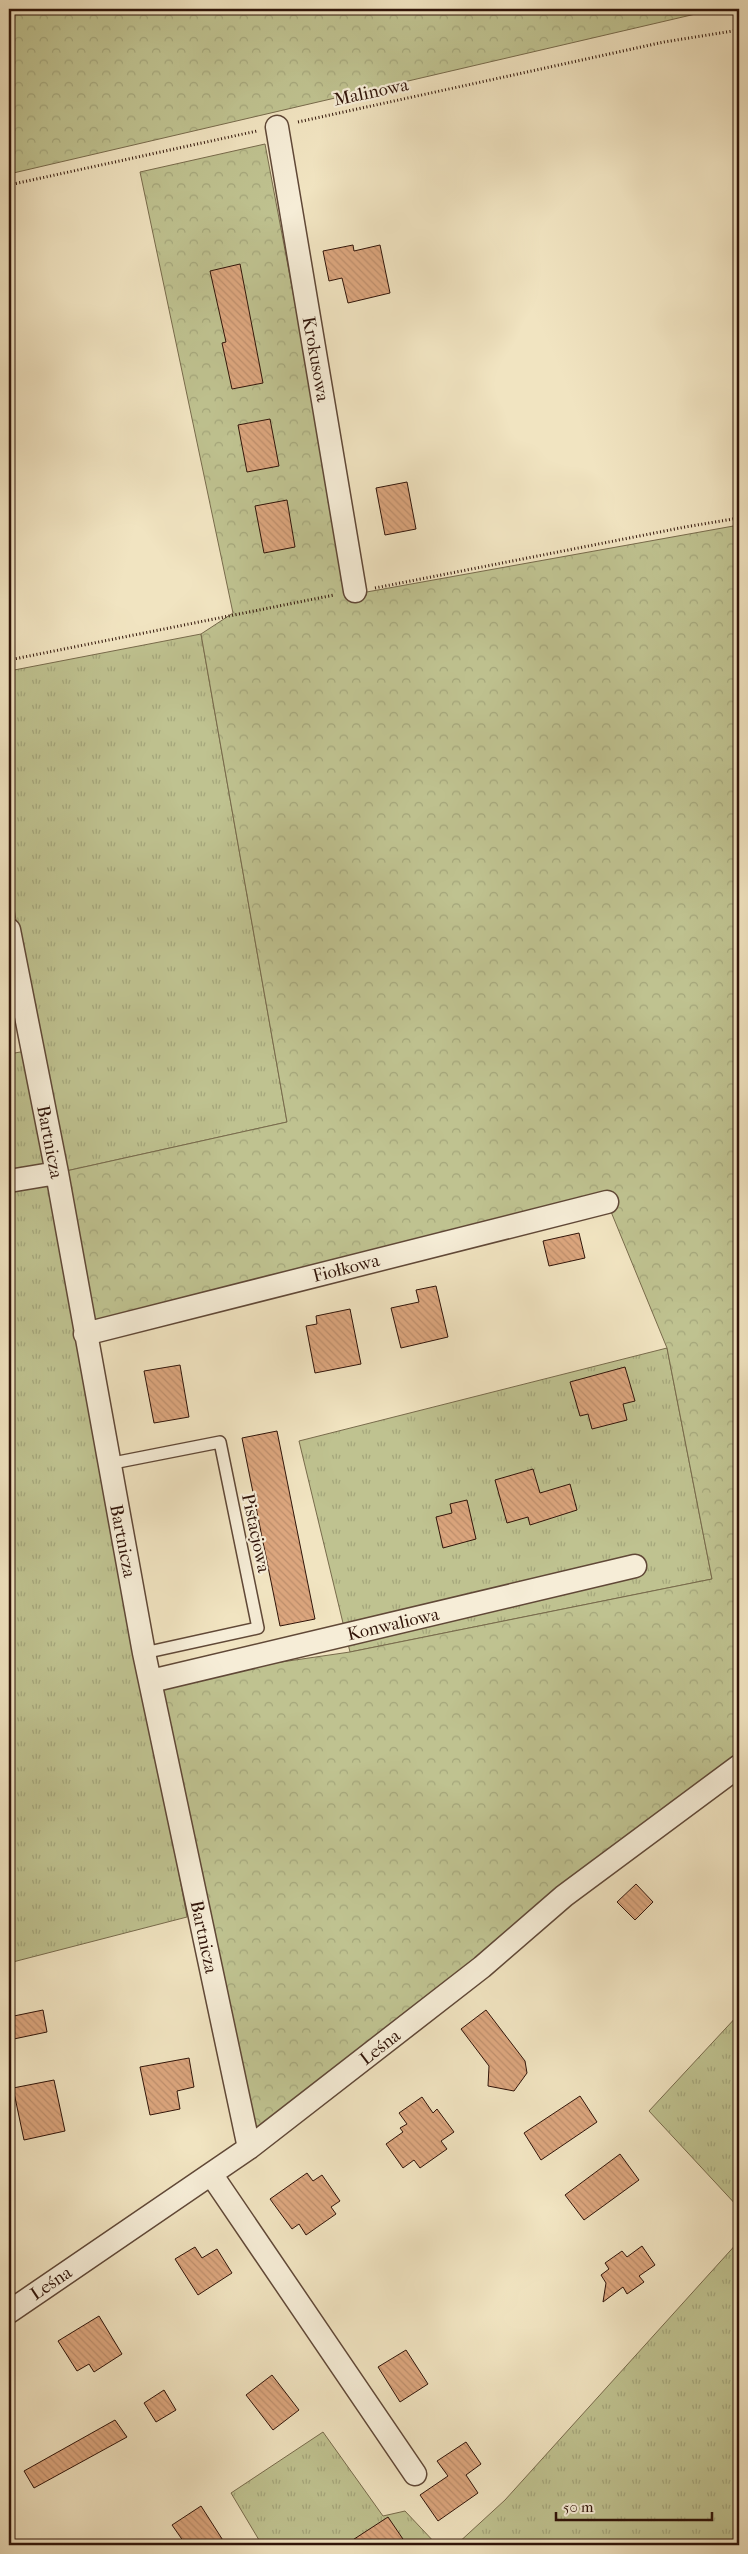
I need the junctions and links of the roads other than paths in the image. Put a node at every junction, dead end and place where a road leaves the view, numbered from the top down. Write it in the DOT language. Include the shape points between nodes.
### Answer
graph roads {
  1 [pos="276,126"];
  2 [pos="355,591"];
  3 [pos="9,930"];
  4 [pos="12,966"];
  5 [pos="56,1173"];
  6 [pos="9,1181"];
  7 [pos="607,1202"];
  8 [pos="84,1334"];
  9 [pos="108,1464"];
  10 [pos="635,1566"];
  11 [pos="144,1653"];
  12 [pos="151,1681"];
  13 [pos="736,1774"];
  14 [pos="249,2148"];
  15 [pos="211,2174"];
  16 [pos="9,2312"];
  17 [pos="415,2474"];
  1 -- 2 [label="street, Krokusowa"];
  3 -- 4 [label="street, Bartnicza"];
  4 -- 5 [label="street, Bartnicza"];
  5 -- 6 [label="street"];
  5 -- 8 [label="street, Bartnicza"];
  7 -- 8 [label="street, Fiołkowa"];
  8 -- 9 [label="street, Bartnicza"];
  9 -- 11 [label="street, Bartnicza"];
  9 -- 11 [label="lane, Pistacjowa" via="220,1442 258,1628"];
  10 -- 12 [label="street, Konwaliowa"];
  11 -- 12 [label="street, Bartnicza"];
  12 -- 14 [label="street, Bartnicza"];
  13 -- 14 [label="street, Leśna" via="564,1896 482,1967"];
  14 -- 15 [label="street, Leśna"];
  15 -- 16 [label="street, Leśna"];
  15 -- 17 [label="street"];
}
